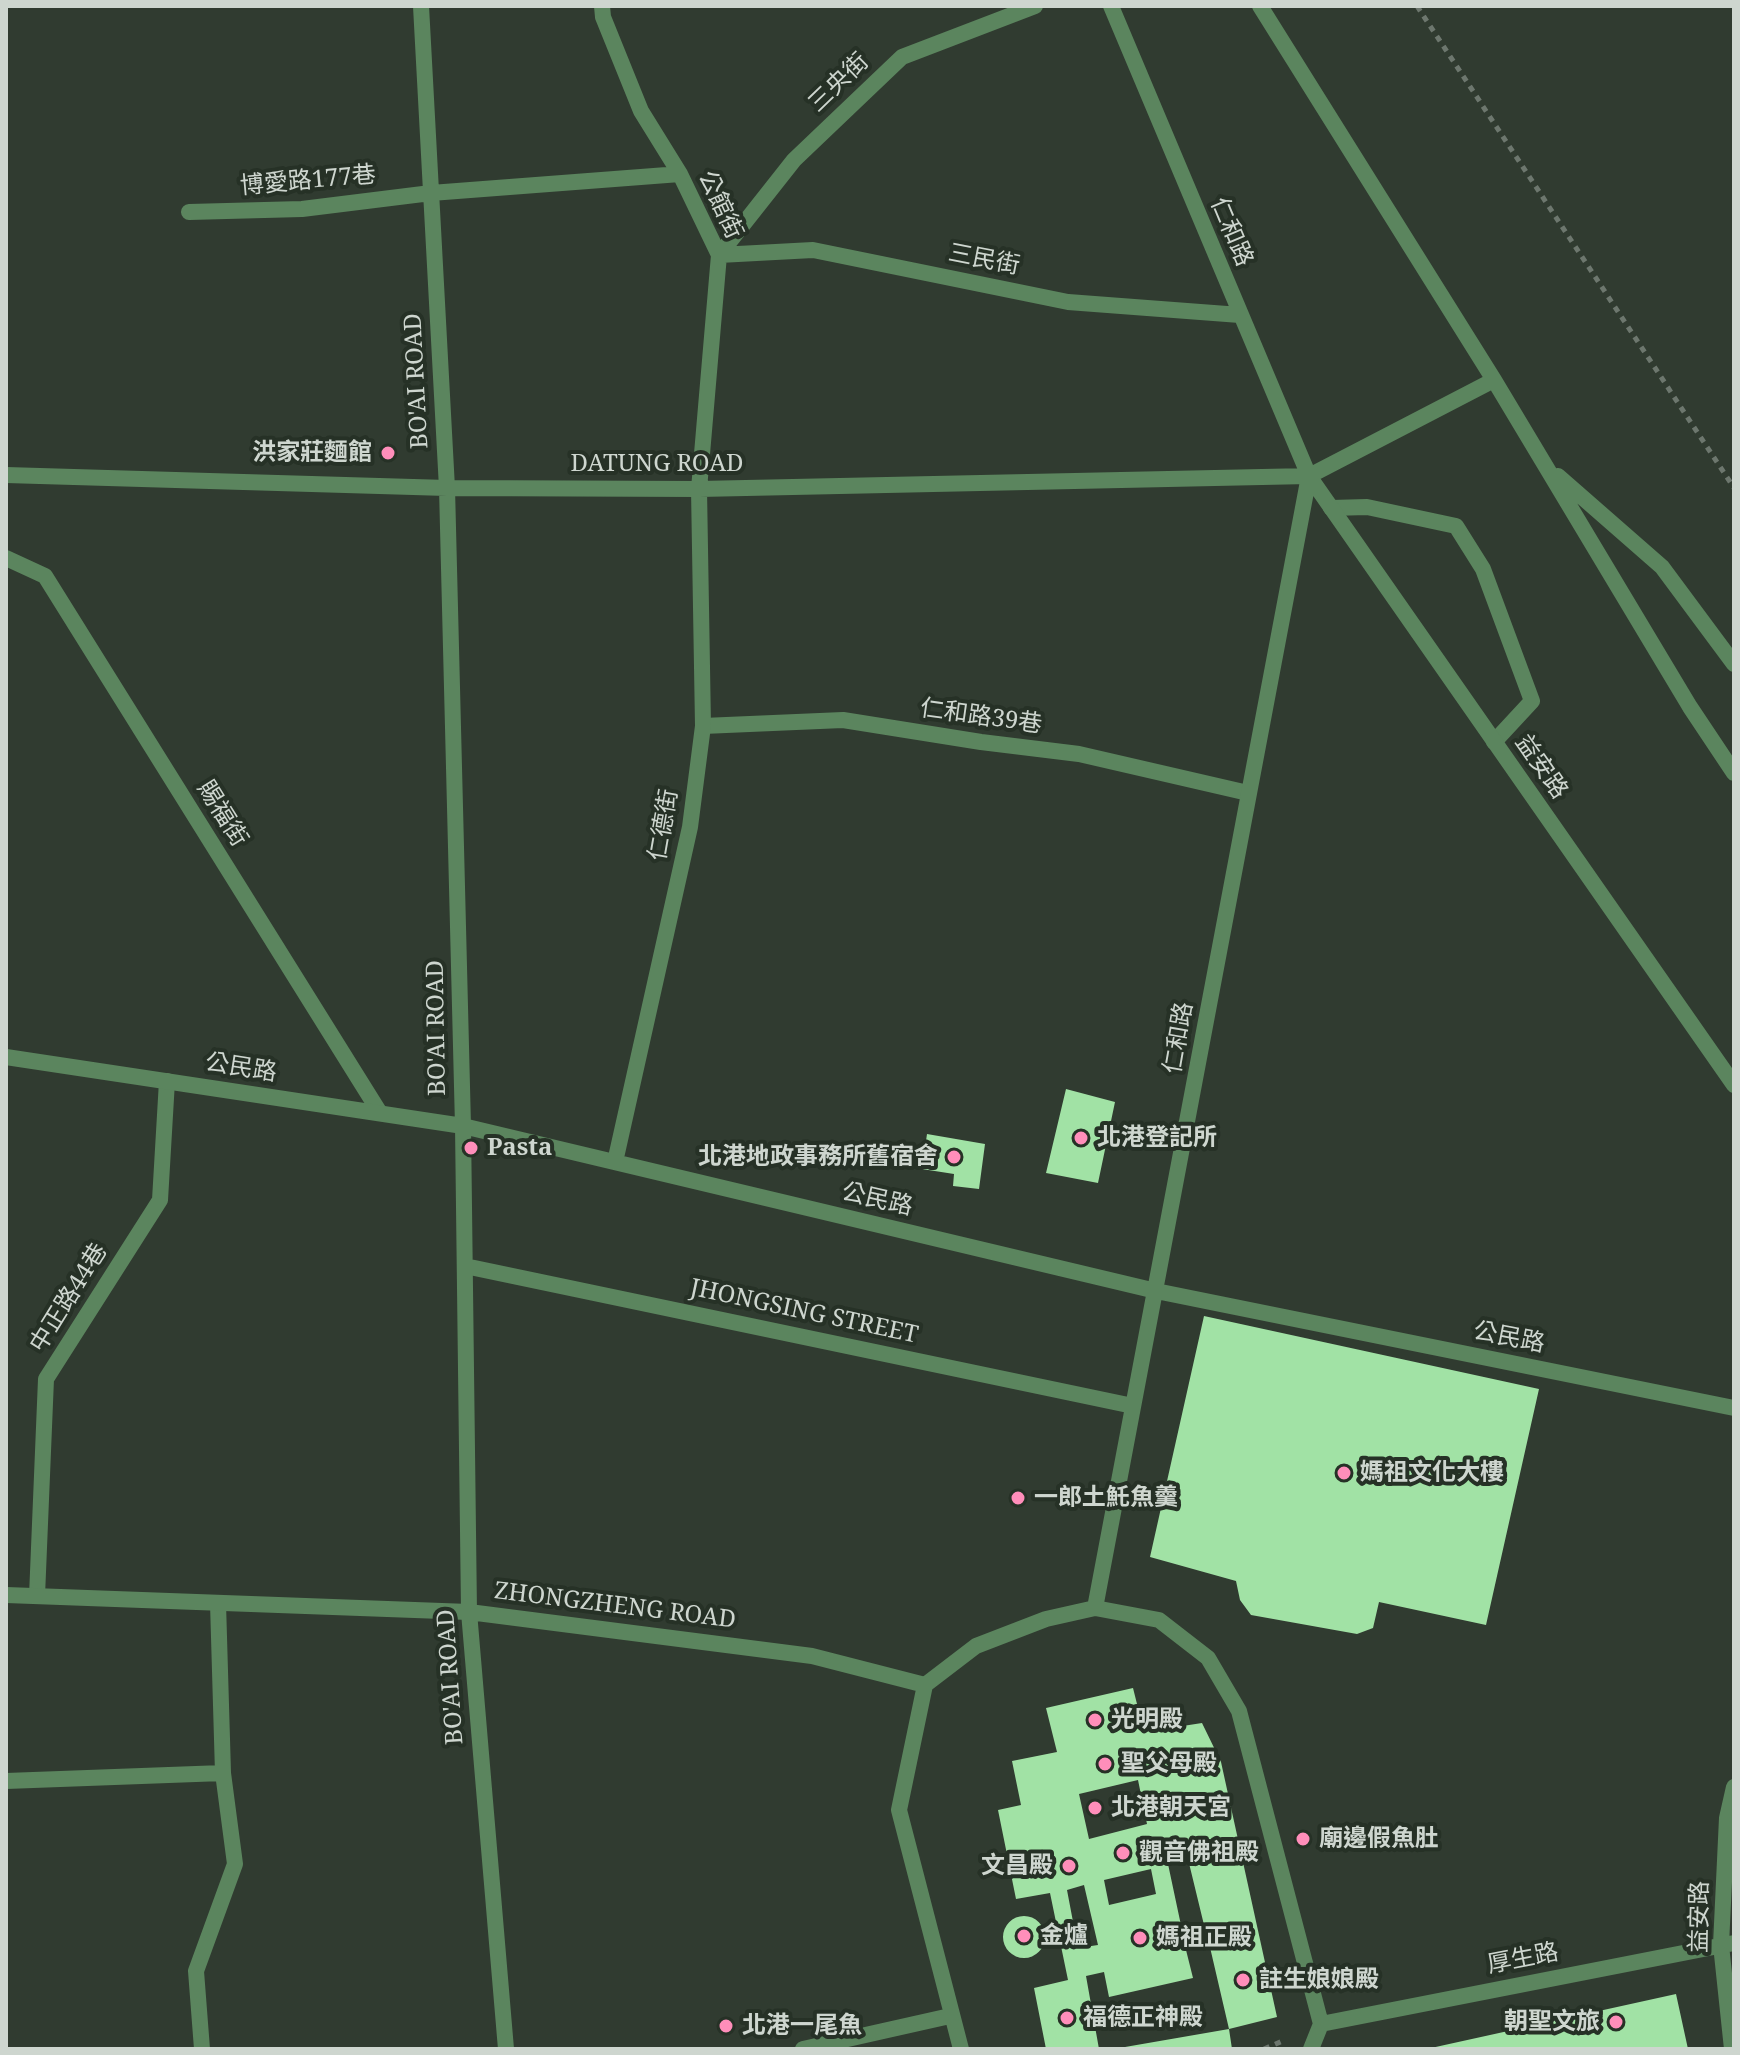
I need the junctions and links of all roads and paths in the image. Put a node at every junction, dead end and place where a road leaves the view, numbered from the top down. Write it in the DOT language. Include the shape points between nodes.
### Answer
graph roads {
  1 [pos="421,6"];
  2 [pos="602,6"];
  3 [pos="1035,6"];
  4 [pos="1111,6"];
  5 [pos="1260,6"];
  6 [pos="1417,6"];
  7 [pos="680,174"];
  8 [pos="431,193"];
  9 [pos="189,212"];
  10 [pos="719,255"];
  11 [pos="1240,315"];
  12 [pos="1494,380"];
  13 [pos="1545,465"];
  14 [pos="6,475"];
  15 [pos="1309,476"];
  16 [pos="447,488"];
  17 [pos="1734,488"];
  18 [pos="699,489"];
  19 [pos="1331,508"];
  20 [pos="6,558"];
  21 [pos="1734,664"];
  22 [pos="703,726"];
  23 [pos="1494,742"];
  24 [pos="1734,773"];
  25 [pos="1248,793"];
  26 [pos="6,1057"];
  27 [pos="167,1081"];
  28 [pos="1734,1085"];
  29 [pos="380,1113"];
  30 [pos="463,1126"];
  31 [pos="615,1162"];
  32 [pos="465,1266"];
  33 [pos="1156,1291"];
  34 [pos="1133,1406"];
  35 [pos="1734,1408"];
  36 [pos="6,1595"];
  37 [pos="37,1596"];
  38 [pos="218,1603"];
  39 [pos="1095,1608"];
  40 [pos="469,1612"];
  41 [pos="925,1685"];
  42 [pos="223,1773"];
  43 [pos="6,1781"];
  44 [pos="1734,1787"];
  45 [pos="1728,1944"];
  46 [pos="950,2016"];
  47 [pos="1321,2024"];
  48 [pos="202,2049"];
  49 [pos="506,2049"];
  50 [pos="803,2049"];
  51 [pos="961,2049"];
  52 [pos="1311,2049"];
  53 [pos="1732,2049"];
  1 -- 8 [label="street, BO'AI ROAD"];
  2 -- 7 [label="street, 公館街" via="641,111"];
  3 -- 10 [label="street, 三央街" via="902,57 794,160"];
  4 -- 11 [label="street, 仁和路"];
  5 -- 12 [label="street"];
  6 -- 17 [label="path"];
  7 -- 8 [label="street, 博愛路177巷"];
  7 -- 10 [label="street, 公館街"];
  8 -- 9 [label="street, 博愛路177巷" via="302,209"];
  8 -- 16 [label="street, BO'AI ROAD"];
  10 -- 11 [label="street, 三民街" via="813,250 1068,302"];
  10 -- 18 [label="street, 公館街"];
  11 -- 15 [label="street, 仁和路"];
  12 -- 13 [label="street"];
  12 -- 15 [label="street"];
  13 -- 21 [label="street" via="1662,567"];
  13 -- 24 [label="street"];
  14 -- 16 [label="street, DATUNG ROAD"];
  15 -- 18 [label="street, DATUNG ROAD"];
  15 -- 19 [label="street, 益安路"];
  15 -- 25 [label="street, 仁和路"];
  16 -- 18 [label="street, DATUNG ROAD"];
  16 -- 30 [label="street, BO'AI ROAD"];
  18 -- 22 [label="street, 仁德街"];
  19 -- 23 [label="street, 益安路"];
  19 -- 23 [label="street" via="1367,507 1456,526 1483,569 1532,701"];
  20 -- 29 [label="street, 賜福街" via="45,576"];
  22 -- 25 [label="street, 仁和路39巷" via="843,720 1079,754"];
  22 -- 31 [label="street, 仁德街" via="690,827"];
  23 -- 28 [label="street, 益安路"];
  25 -- 33 [label="street, 仁和路"];
  26 -- 27 [label="street, 公民路"];
  27 -- 29 [label="street, 公民路"];
  27 -- 37 [label="street, 中正路44巷" via="160,1200 46,1379"];
  29 -- 30 [label="street, 公民路"];
  30 -- 31 [label="street, 公民路"];
  30 -- 32 [label="street, BO'AI ROAD"];
  31 -- 33 [label="street, 公民路"];
  32 -- 34 [label="street, JHONGSING STREET"];
  32 -- 40 [label="street, BO'AI ROAD"];
  33 -- 34 [label="street, 仁和路"];
  33 -- 35 [label="street, 公民路"];
  34 -- 39 [label="street, 仁和路"];
  36 -- 37 [label="street, ZHONGZHENG ROAD"];
  37 -- 38 [label="street, ZHONGZHENG ROAD"];
  38 -- 40 [label="street, ZHONGZHENG ROAD"];
  38 -- 42 [label="street"];
  39 -- 41 [label="street" via="1046,1619 976,1646"];
  39 -- 47 [label="street" via="1159,1620 1208,1658 1239,1711"];
  40 -- 41 [label="street, ZHONGZHENG ROAD" via="812,1656"];
  40 -- 49 [label="street, BO'AI ROAD"];
  41 -- 46 [label="street" via="899,1810"];
  42 -- 43 [label="street"];
  42 -- 48 [label="street" via="235,1864 196,1971"];
  44 -- 45 [label="street, 益安路" via="1727,1818"];
  45 -- 47 [label="street, 厚生路"];
  45 -- 53 [label="street, 益安路"];
  46 -- 50 [label="street"];
  46 -- 51 [label="street"];
  47 -- 52 [label="street"];
}
